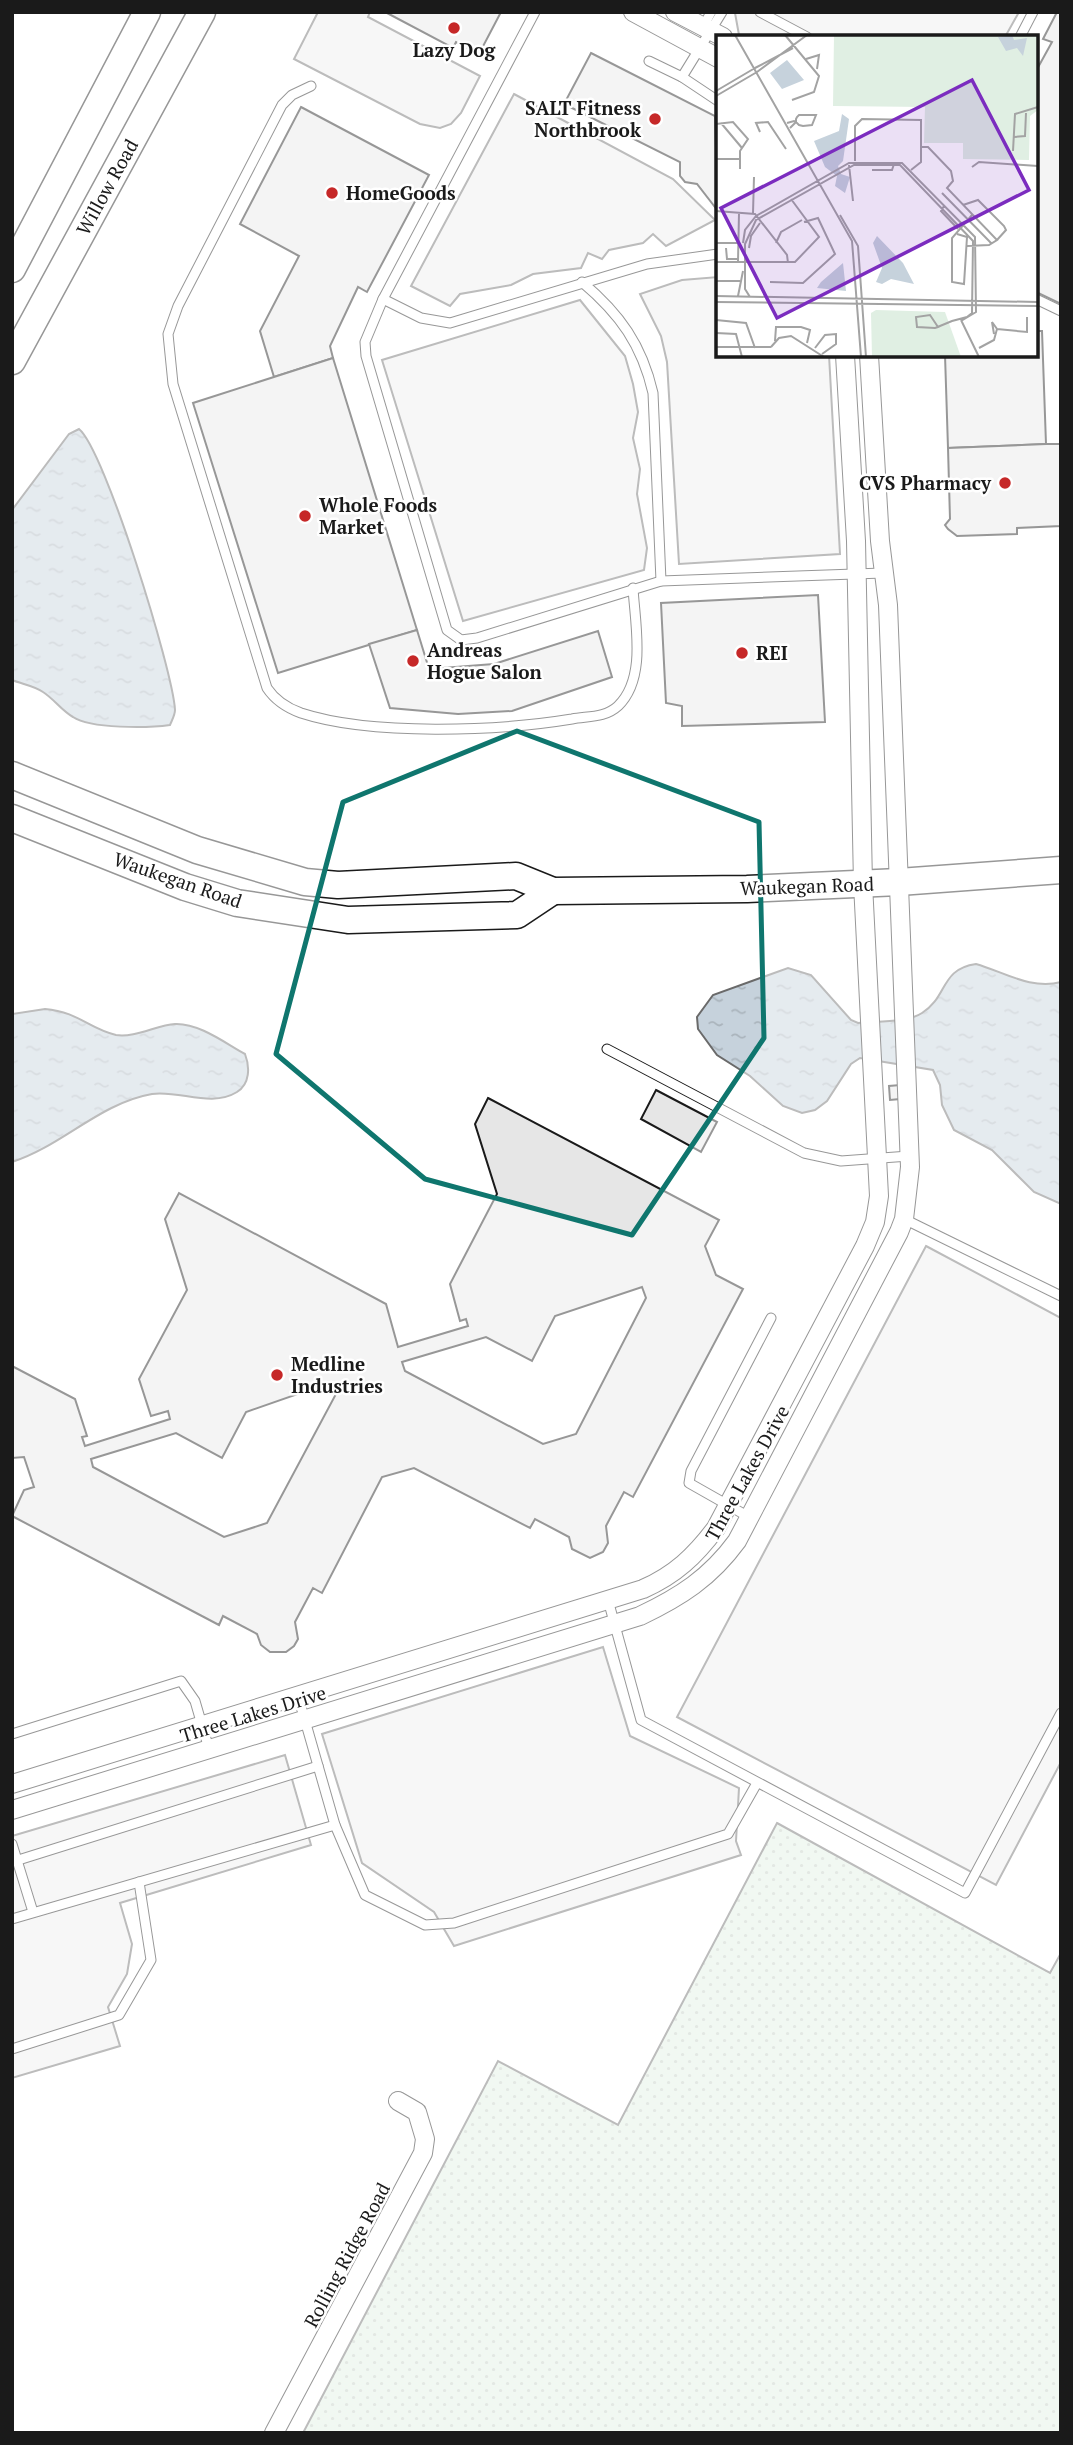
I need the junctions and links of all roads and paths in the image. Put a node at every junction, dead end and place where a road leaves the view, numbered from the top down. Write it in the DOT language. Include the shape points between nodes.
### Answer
graph roads {
  1 [pos="147,12"];
  2 [pos="202,12"];
  3 [pos="535,12"];
  4 [pos="633,12"];
  5 [pos="675,12"];
  6 [pos="722,12"];
  7 [pos="760,12"];
  8 [pos="1033,12"];
  9 [pos="713,26"];
  10 [pos="801,35"];
  11 [pos="1021,35"];
  12 [pos="699,46"];
  13 [pos="716,57"];
  14 [pos="649,61"];
  15 [pos="682,77"];
  16 [pos="311,86"];
  17 [pos="716,101"];
  18 [pos="716,254"];
  19 [pos="12,269"];
  20 [pos="582,282"];
  21 [pos="383,299"];
  22 [pos="1038,300"];
  23 [pos="1061,311"];
  24 [pos="845,357"];
  25 [pos="869,357"];
  26 [pos="12,361"];
  27 [pos="883,573"];
  28 [pos="854,574"];
  29 [pos="662,581"];
  30 [pos="633,588"];
  31 [pos="12,775"];
  32 [pos="12,818"];
  33 [pos="1061,870"];
  34 [pos="899,882"];
  35 [pos="863,884"];
  36 [pos="553,891"];
  37 [pos="607,1049"];
  38 [pos="909,1156"];
  39 [pos="877,1157"];
  40 [pos="904,1219"];
  41 [pos="1061,1296"];
  42 [pos="771,1318"];
  43 [pos="727,1506"];
  44 [pos="749,1517"];
  45 [pos="607,1600"];
  46 [pos="615,1624"];
  47 [pos="298,1696"];
  48 [pos="1061,1713"];
  49 [pos="304,1720"];
  50 [pos="203,1725"];
  51 [pos="12,1734"];
  52 [pos="209,1749"];
  53 [pos="318,1766"];
  54 [pos="757,1783"];
  55 [pos="12,1784"];
  56 [pos="12,1810"];
  57 [pos="335,1825"];
  58 [pos="12,1844"];
  59 [pos="15,1861"];
  60 [pos="139,1882"];
  61 [pos="33,1912"];
  62 [pos="12,1919"];
  63 [pos="12,2049"];
  64 [pos="397,2101"];
  65 [pos="274,2433"];
  1 -- 19 [label="main road"];
  2 -- 26 [label="main road, Willow Road"];
  3 -- 21 [label="lane"];
  4 -- 12 [label="street"];
  5 -- 9 [label="street"];
  6 -- 9 [label="lane"];
  7 -- 10 [label="lane"];
  8 -- 11 [label="lane"];
  9 -- 12 [label="lane"];
  12 -- 13 [label="street"];
  12 -- 15 [label="lane"];
  14 -- 15 [label="lane"];
  15 -- 17 [label="lane"];
  16 -- 30 [label="lane" via="282,105 178,306 168,334 173,384 267,688 293,710 319,717 435,728 531,726 610,713 627,695 635,674"];
  18 -- 20 [label="lane" via="647,264"];
  20 -- 21 [label="lane" via="450,323 421,318"];
  20 -- 29 [label="lane" via="633,335 647,367 653,393"];
  21 -- 30 [label="lane" via="365,342 366,356 447,631 461,640 477,638"];
  22 -- 23 [label="lane"];
  24 -- 28 [label="street, Three Lakes Drive"];
  25 -- 27 [label="street, Three Lakes Drive"];
  27 -- 28 [label="lane"];
  27 -- 34 [label="street, Three Lakes Drive"];
  28 -- 29 [label="lane"];
  28 -- 35 [label="street, Three Lakes Drive"];
  29 -- 30 [label="lane"];
  31 -- 36 [label="main road, Waukegan Road" via="157,836 305,882 338,885 516,876"];
  32 -- 36 [label="main road, Waukegan Road" via="237,903 348,920 517,915"];
  33 -- 34 [label="main road, Waukegan Road"];
  34 -- 35 [label="main road, Waukegan Road"];
  34 -- 38 [label="street, Three Lakes Drive"];
  35 -- 36 [label="main road, Waukegan Road"];
  35 -- 39 [label="street, Three Lakes Drive"];
  37 -- 39 [label="lane" via="804,1153 841,1161"];
  38 -- 39 [label="lane"];
  38 -- 40 [label="street, Three Lakes Drive"];
  39 -- 43 [label="street, Three Lakes Drive" via="875,1222"];
  40 -- 41 [label="lane"];
  40 -- 44 [label="street, Three Lakes Drive"];
  42 -- 43 [label="lane" via="691,1471 689,1483"];
  43 -- 44 [label="lane"];
  43 -- 45 [label="street, Three Lakes Drive" via="700,1549 668,1578"];
  44 -- 46 [label="street, Three Lakes Drive" via="723,1560 696,1585 640,1616"];
  45 -- 46 [label="lane"];
  45 -- 47 [label="street, Three Lakes Drive"];
  46 -- 49 [label="street, Three Lakes Drive"];
  46 -- 54 [label="lane" via="641,1720"];
  47 -- 49 [label="lane"];
  47 -- 50 [label="street, Three Lakes Drive"];
  48 -- 54 [label="lane" via="965,1893"];
  49 -- 52 [label="street, Three Lakes Drive"];
  49 -- 53 [label="lane"];
  50 -- 51 [label="lane" via="195,1701 181,1681"];
  50 -- 52 [label="lane"];
  50 -- 55 [label="street, Three Lakes Drive"];
  52 -- 56 [label="street, Three Lakes Drive"];
  53 -- 57 [label="lane"];
  53 -- 59 [label="lane"];
  54 -- 57 [label="lane" via="728,1834 454,1923 425,1925 365,1895"];
  57 -- 60 [label="lane"];
  58 -- 59 [label="lane"];
  59 -- 61 [label="lane"];
  60 -- 61 [label="lane"];
  60 -- 63 [label="lane" via="151,1960 119,2015"];
  61 -- 62 [label="lane"];
  64 -- 65 [label="street, Rolling Ridge Road" via="417,2112 425,2139 423,2153"];
}
